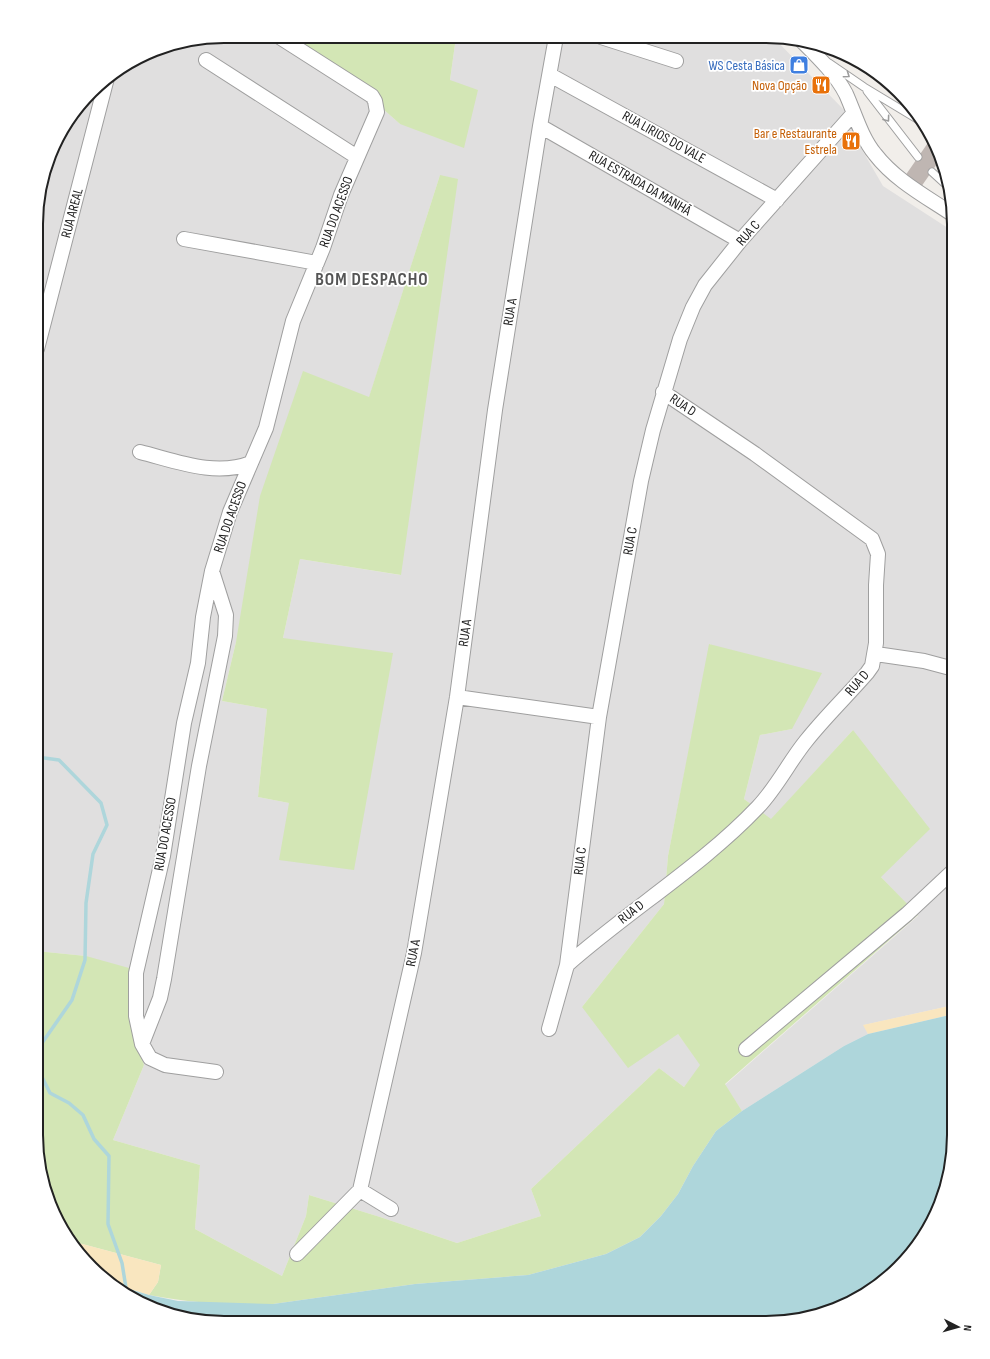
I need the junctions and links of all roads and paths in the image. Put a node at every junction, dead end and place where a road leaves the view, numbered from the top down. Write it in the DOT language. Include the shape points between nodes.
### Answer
graph roads {
  1 [pos="289,43"];
  2 [pos="555,43"];
  3 [pos="620,43"];
  4 [pos="807,48"];
  5 [pos="810,48"];
  6 [pos="206,60"];
  7 [pos="676,61"];
  8 [pos="550,75"];
  9 [pos="864,87"];
  10 [pos="105,88"];
  11 [pos="853,114"];
  12 [pos="911,115"];
  13 [pos="540,126"];
  14 [pos="357,157"];
  15 [pos="918,157"];
  16 [pos="932,172"];
  17 [pos="942,181"];
  18 [pos="777,200"];
  19 [pos="947,210"];
  20 [pos="184,239"];
  21 [pos="740,240"];
  22 [pos="317,263"];
  23 [pos="43,326"];
  24 [pos="663,392"];
  25 [pos="140,452"];
  26 [pos="251,463"];
  27 [pos="212,571"];
  28 [pos="876,654"];
  29 [pos="947,667"];
  30 [pos="457,697"];
  31 [pos="599,717"];
  32 [pos="175,778"];
  33 [pos="196,782"];
  34 [pos="947,877"];
  35 [pos="567,965"];
  36 [pos="549,1029"];
  37 [pos="142,1044"];
  38 [pos="746,1050"];
  39 [pos="216,1072"];
  40 [pos="360,1190"];
  41 [pos="391,1209"];
  42 [pos="297,1254"];
  1 -- 14 [label="street, RUA DO ACESSO" via="375,100 377,112"];
  2 -- 8 [label="street, RUA A"];
  3 -- 7 [label="street"];
  4 -- 11 [label="street" via="842,87"];
  5 -- 9 [label="lane, one-way"];
  6 -- 14 [label="street"];
  8 -- 13 [label="street, RUA A"];
  8 -- 18 [label="street, RUA LIRIOS DO VALE"];
  9 -- 12 [label="lane"];
  9 -- 15 [label="lane, one-way"];
  10 -- 23 [label="street, RUA AREAL"];
  11 -- 18 [label="street, RUA C"];
  11 -- 19 [label="street" via="873,153 883,164 900,179"];
  13 -- 21 [label="street, RUA ESTRADA DA MANHÃ"];
  13 -- 30 [label="street, RUA A" via="495,410"];
  14 -- 22 [label="street, RUA DO ACESSO"];
  16 -- 17 [label="lane"];
  18 -- 21 [label="street, RUA C"];
  20 -- 22 [label="street"];
  21 -- 24 [label="street, RUA C" via="693,307"];
  22 -- 26 [label="street, RUA DO ACESSO" via="293,321 271,414"];
  24 -- 28 [label="street, RUA D" via="755,454 872,539 878,554"];
  24 -- 31 [label="street, RUA C" via="641,481"];
  25 -- 26 [label="street" via="213,469 233,469"];
  26 -- 27 [label="street, RUA DO ACESSO" via="230,512"];
  27 -- 32 [label="street, RUA DO ACESSO" via="198,663"];
  27 -- 33 [label="street" via="224,610 226,628"];
  28 -- 29 [label="street" via="924,660"];
  28 -- 35 [label="street, RUA D" via="867,673 806,740 780,780 758,807 724,840"];
  30 -- 31 [label="street"];
  30 -- 40 [label="street, RUA A" via="414,953"];
  31 -- 35 [label="street, RUA C"];
  32 -- 33 [label="street"];
  32 -- 37 [label="street, RUA DO ACESSO" via="163,856 136,973 136,1016"];
  33 -- 37 [label="street" via="164,979 160,998"];
  34 -- 38 [label="street" via="907,914"];
  35 -- 36 [label="street, RUA C"];
  37 -- 39 [label="street, RUA DO ACESSO" via="146,1053 155,1062"];
  40 -- 41 [label="street"];
  40 -- 42 [label="street"];
}
